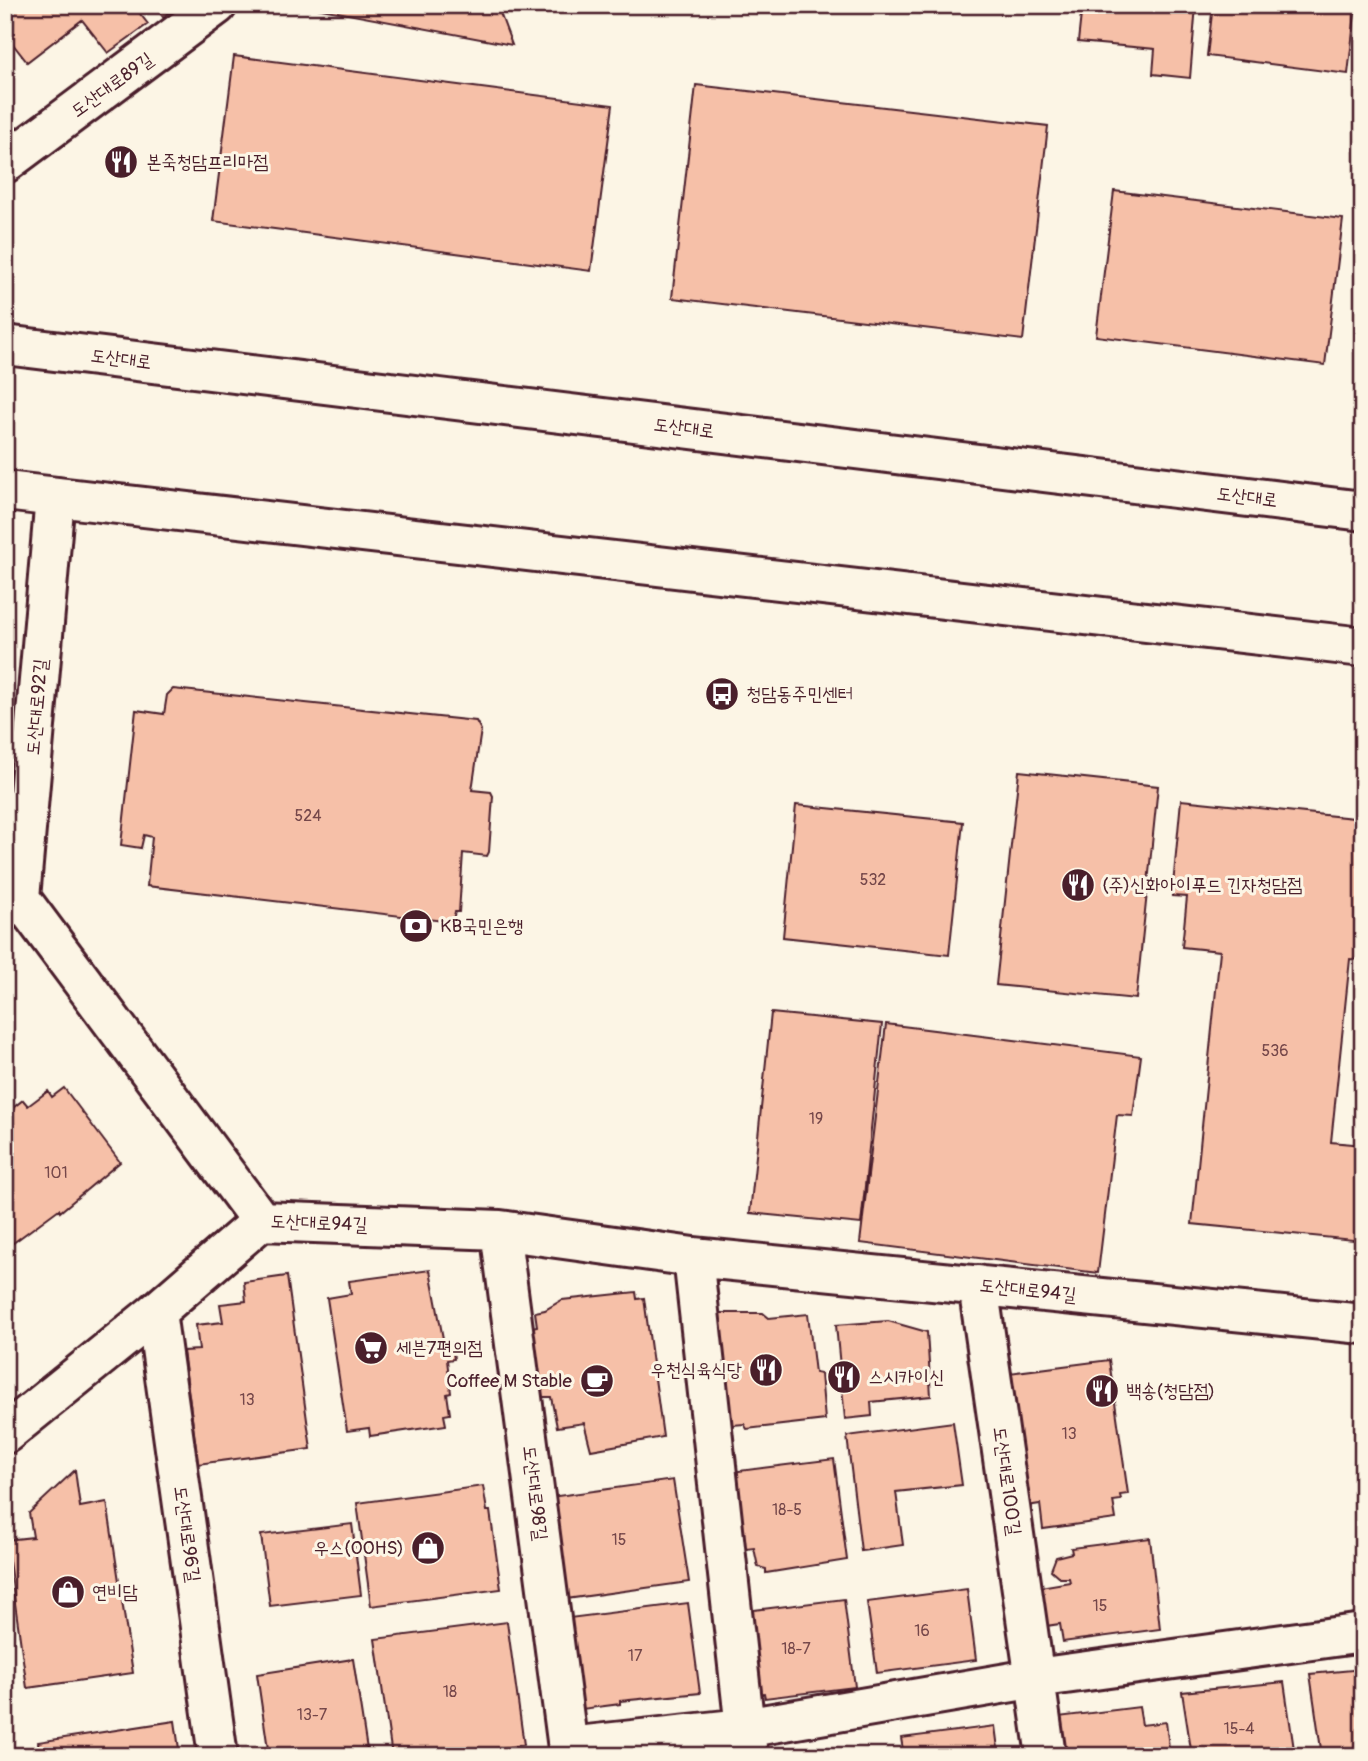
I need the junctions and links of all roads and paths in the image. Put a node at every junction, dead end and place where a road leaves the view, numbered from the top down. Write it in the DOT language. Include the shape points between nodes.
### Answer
graph roads {
  1 [pos="217,5"];
  2 [pos="5,163"];
  3 [pos="5,345"];
  4 [pos="5,491"];
  5 [pos="55,497"];
  6 [pos="1363,511"];
  7 [pos="1363,647"];
  8 [pos="13,904"];
  9 [pos="261,1221"];
  10 [pos="500,1230"];
  11 [pos="693,1257"];
  12 [pos="978,1284"];
  13 [pos="156,1312"];
  14 [pos="1363,1324"];
  15 [pos="5,1434"];
  16 [pos="1363,1633"];
  17 [pos="1036,1678"];
  18 [pos="746,1742"];
  19 [pos="569,1751"];
  20 [pos="218,1756"];
  21 [pos="1046,1756"];
  1 -- 2 [label="street, 도산대로89길"];
  3 -- 6 [label="street, 도산대로"];
  4 -- 5 [label="street"];
  5 -- 7 [label="street"];
  5 -- 8 [label="street, 도산대로92길"];
  8 -- 9 [label="street, 도산대로94길"];
  9 -- 10 [label="street, 도산대로94길"];
  9 -- 13 [label="street"];
  10 -- 11 [label="street, 도산대로94길"];
  10 -- 19 [label="street, 도산대로98길"];
  11 -- 12 [label="street, 도산대로94길"];
  11 -- 18 [label="street"];
  12 -- 14 [label="street, 도산대로94길"];
  12 -- 17 [label="street, 도산대로100길"];
  13 -- 15 [label="street"];
  13 -- 20 [label="street, 도산대로96길"];
  16 -- 17 [label="street"];
  17 -- 18 [label="street"];
  17 -- 21 [label="street, 도산대로100길"];
  18 -- 19 [label="street"];
}
